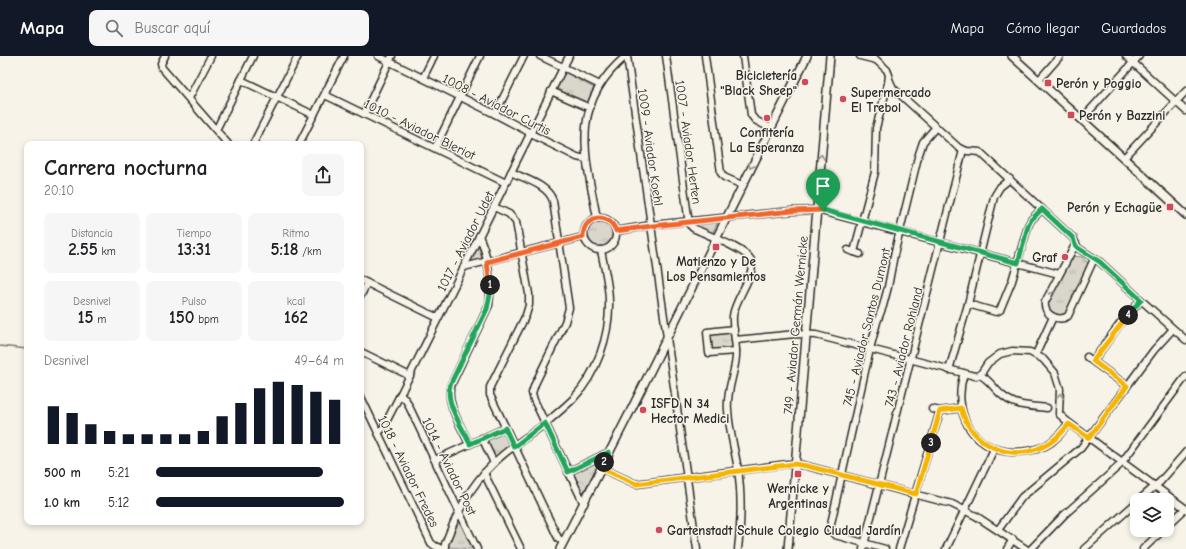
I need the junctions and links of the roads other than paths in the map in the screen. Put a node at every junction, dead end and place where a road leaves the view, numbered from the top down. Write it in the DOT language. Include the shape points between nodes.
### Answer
graph roads {
  1 [pos="165,56"];
  2 [pos="211,56"];
  3 [pos="253,56"];
  4 [pos="298,56"];
  5 [pos="344,56"];
  6 [pos="378,56"];
  7 [pos="434,56"];
  8 [pos="480,56"];
  9 [pos="524,56"];
  10 [pos="540,56"];
  11 [pos="569,56"];
  12 [pos="626,56"];
  13 [pos="666,56"];
  14 [pos="705,56"];
  15 [pos="743,56"];
  16 [pos="807,56"];
  17 [pos="830,56"];
  18 [pos="860,56"];
  19 [pos="1012,56"];
  20 [pos="1060,56"];
  21 [pos="1126,56"];
  22 [pos="1139,56"];
  23 [pos="875,58"];
  24 [pos="391,59"];
  25 [pos="1133,62"];
  26 [pos="563,67"];
  27 [pos="423,78"];
  28 [pos="889,79"];
  29 [pos="241,80"];
  30 [pos="1039,80"];
  31 [pos="600,85"];
  32 [pos="552,91"];
  33 [pos="1186,91"];
  34 [pos="325,95"];
  35 [pos="460,97"];
  36 [pos="189,98"];
  37 [pos="277,98"];
  38 [pos="1176,102"];
  39 [pos="590,108"];
  40 [pos="1186,111"];
  41 [pos="364,114"];
  42 [pos="495,114"];
  43 [pos="314,116"];
  44 [pos="1082,119"];
  45 [pos="936,127"];
  46 [pos="770,128"];
  47 [pos="216,130"];
  48 [pos="530,133"];
  49 [pos="225,141"];
  50 [pos="255,141"];
  51 [pos="301,141"];
  52 [pos="435,148"];
  53 [pos="964,150"];
  54 [pos="1124,158"];
  55 [pos="586,159"];
  56 [pos="511,172"];
  57 [pos="1010,179"];
  58 [pos="506,184"];
  59 [pos="742,185"];
  60 [pos="494,207"];
  61 [pos="1042,209"];
  62 [pos="817,210"];
  63 [pos="1185,211"];
  64 [pos="597,218"];
  65 [pos="727,218"];
  66 [pos="862,221"];
  67 [pos="689,222"];
  68 [pos="652,226"];
  69 [pos="616,231"];
  70 [pos="900,232"];
  71 [pos="479,236"];
  72 [pos="583,237"];
  73 [pos="716,239"];
  74 [pos="559,242"];
  75 [pos="941,242"];
  76 [pos="1075,245"];
  77 [pos="601,250"];
  78 [pos="522,252"];
  79 [pos="854,252"];
  80 [pos="981,253"];
  81 [pos="1094,259"];
  82 [pos="487,262"];
  83 [pos="1018,263"];
  84 [pos="464,267"];
  85 [pos="1059,274"];
  86 [pos="364,281"];
  87 [pos="1141,300"];
  88 [pos="968,304"];
  89 [pos="1053,317"];
  90 [pos="438,318"];
  91 [pos="734,329"];
  92 [pos="1173,329"];
  93 [pos="806,334"];
  94 [pos="667,337"];
  95 [pos="736,340"];
  96 [pos="1186,340"];
  97 [pos="870,349"];
  98 [pos="736,350"];
  99 [pos="364,353"];
  100 [pos="1036,354"];
  101 [pos="911,360"];
  102 [pos="950,370"];
  103 [pos="964,374"];
  104 [pos="980,375"];
  105 [pos="410,376"];
  106 [pos="1186,376"];
  107 [pos="1127,386"];
  108 [pos="400,395"];
  109 [pos="364,403"];
  110 [pos="961,408"];
  111 [pos="1047,408"];
  112 [pos="932,409"];
  113 [pos="940,411"];
  114 [pos="545,423"];
  115 [pos="1069,424"];
  116 [pos="505,428"];
  117 [pos="378,433"];
  118 [pos="482,438"];
  119 [pos="1089,438"];
  120 [pos="470,444"];
  121 [pos="514,447"];
  122 [pos="994,449"];
  123 [pos="609,452"];
  124 [pos="1186,452"];
  125 [pos="435,460"];
  126 [pos="1122,462"];
  127 [pos="494,463"];
  128 [pos="795,464"];
  129 [pos="601,468"];
  130 [pos="738,471"];
  131 [pos="568,472"];
  132 [pos="484,473"];
  133 [pos="843,475"];
  134 [pos="687,477"];
  135 [pos="880,484"];
  136 [pos="1155,486"];
  137 [pos="1147,493"];
  138 [pos="916,494"];
  139 [pos="584,504"];
  140 [pos="1130,508"];
  141 [pos="964,509"];
  142 [pos="1186,509"];
  143 [pos="459,510"];
  144 [pos="1174,520"];
  145 [pos="998,530"];
  146 [pos="1156,537"];
  147 [pos="1013,539"];
  148 [pos="563,542"];
  149 [pos="864,546"];
  150 [pos="443,549"];
  151 [pos="478,549"];
  152 [pos="520,549"];
  153 [pos="560,549"];
  154 [pos="697,549"];
  155 [pos="738,549"];
  156 [pos="788,549"];
  157 [pos="885,549"];
  158 [pos="899,549"];
  159 [pos="946,549"];
  160 [pos="1007,549"];
  161 [pos="1026,549"];
  162 [pos="1031,549"];
  163 [pos="1084,549"];
  164 [pos="1143,549"];
  1 -- 36 [label="street" via="162,68"];
  2 -- 36 [label="street"];
  3 -- 29 [label="street"];
  4 -- 37 [label="street"];
  5 -- 34 [label="street"];
  6 -- 24 [label="street, 1008 - Aviador Curtis"];
  7 -- 27 [label="street"];
  8 -- 35 [label="street"];
  9 -- 42 [label="street"];
  10 -- 26 [label="street"];
  11 -- 26 [label="street, 1017 - Aviador Udet"];
  12 -- 31 [label="street"];
  12 -- 68 [label="street, 1009 - Aviador Koehl"];
  13 -- 67 [label="street, 1007 - Aviador Herten"];
  14 -- 59 [label="street" via="721,173"];
  15 -- 46 [label="street" via="751,115 754,120"];
  16 -- 46 [label="street"];
  62 -- 17 [label="street, 749 - Aviador Germán Wernicke, one-way"];
  18 -- 23 [label="street"];
  19 -- 30 [label="street"];
  20 -- 30 [label="street"];
  21 -- 25 [label="street"];
  22 -- 25 [label="street"];
  23 -- 28 [label="street" via="889,72"];
  24 -- 27 [label="street, 1008 - Aviador Curtis"];
  24 -- 41 [label="street"];
  25 -- 38 [label="street"];
  25 -- 44 [label="street"];
  26 -- 31 [label="street"];
  26 -- 32 [label="street, 1017 - Aviador Udet"];
  27 -- 35 [label="street, 1008 - Aviador Curtis"];
  28 -- 45 [label="street" via="893,88"];
  28 -- 66 [label="street" via="875,136 875,172"];
  29 -- 37 [label="street"];
  29 -- 47 [label="street"];
  30 -- 44 [label="street"];
  31 -- 39 [label="street"];
  32 -- 39 [label="street"];
  32 -- 48 [label="street, 1017 - Aviador Udet"];
  33 -- 38 [label="street"];
  34 -- 41 [label="street, 1010 - Aviador Bleriot"];
  34 -- 43 [label="street"];
  35 -- 42 [label="street, 1008 - Aviador Curtis"];
  35 -- 52 [label="street"];
  36 -- 47 [label="street"];
  37 -- 43 [label="street"];
  37 -- 50 [label="street"];
  38 -- 40 [label="street"];
  38 -- 54 [label="street"];
  39 -- 55 [label="street" via="585,132"];
  41 -- 52 [label="street, 1010 - Aviador Bleriot"];
  42 -- 48 [label="street, 1008 - Aviador Curtis"];
  43 -- 51 [label="street"];
  44 -- 54 [label="street"];
  45 -- 53 [label="street"];
  45 -- 70 [label="street, 745 - Aviador Santos Dumont" via="921,148"];
  46 -- 59 [label="street, one-way"];
  47 -- 49 [label="street"];
  48 -- 55 [label="street, 1008 - Aviador Curtis"];
  48 -- 56 [label="street, 1017 - Aviador Udet"];
  52 -- 58 [label="street, 1010 - Aviador Bleriot"];
  53 -- 57 [label="street" via="980,152"];
  53 -- 75 [label="street, 743 - Aviador Rohland"];
  54 -- 63 [label="street"];
  55 -- 64 [label="street"];
  56 -- 58 [label="street, 1017 - Aviador Udet"];
  56 -- 74 [label="street" via="549,193 553,201"];
  57 -- 61 [label="street"];
  57 -- 80 [label="street" via="994,197"];
  58 -- 60 [label="street, 1017 - Aviador Udet"];
  59 -- 65 [label="street"];
  60 -- 71 [label="street, 1017 - Aviador Udet"];
  60 -- 78 [label="street" via="514,219"];
  61 -- 76 [label="street" via="1073,238"];
  61 -- 83 [label="street" via="1028,226"];
  62 -- 65 [label="street"];
  62 -- 66 [label="street"];
  62 -- 93 [label="street, 749 - Aviador Germán Wernicke"];
  64 -- 69 [label="street" via="607,219"];
  64 -- 72 [label="street" via="588,222"];
  65 -- 67 [label="street"];
  65 -- 73 [label="street"];
  66 -- 70 [label="street"];
  66 -- 79 [label="street"];
  67 -- 68 [label="street"];
  67 -- 73 [label="street, 1007 - Aviador Herten" via="693,228"];
  68 -- 69 [label="street"];
  68 -- 94 [label="street, 1009 - Aviador Koehl"];
  69 -- 77 [label="street" via="611,246"];
  70 -- 75 [label="street"];
  70 -- 97 [label="street, 745 - Aviador Santos Dumont" via="888,287"];
  71 -- 82 [label="street"];
  71 -- 84 [label="street, 1017 - Aviador Udet"];
  72 -- 74 [label="street"];
  72 -- 77 [label="street" via="588,246"];
  73 -- 91 [label="street, 1007 - Aviador Herten" via="744,251 752,265 734,310"];
  73 -- 94 [label="street"];
  74 -- 78 [label="street"];
  74 -- 114 [label="street" via="568,311 532,391"];
  75 -- 80 [label="street"];
  75 -- 101 [label="street, 743 - Aviador Rohland"];
  76 -- 81 [label="street"];
  76 -- 85 [label="street"];
  77 -- 114 [label="street" via="609,294 609,315 600,352 593,370 577,395"];
  78 -- 82 [label="street"];
  78 -- 116 [label="street" via="529,305 489,391"];
  80 -- 83 [label="street"];
  80 -- 88 [label="street"];
  81 -- 87 [label="street"];
  81 -- 89 [label="street" via="1068,316"];
  82 -- 84 [label="street"];
  82 -- 120 [label="street" via="490,283 489,305 448,394"];
  83 -- 85 [label="street"];
  83 -- 88 [label="street" via="1000,310 996,312"];
  84 -- 90 [label="street, 1017 - Aviador Udet"];
  85 -- 89 [label="street, one-way" via="1044,305"];
  86 -- 90 [label="street"];
  87 -- 92 [label="street"];
  87 -- 107 [label="street" via="1090,359"];
  88 -- 102 [label="street"];
  89 -- 100 [label="street"];
  90 -- 105 [label="street, 1017 - Aviador Udet"];
  91 -- 95 [label="street"];
  91 -- 98 [label="street" via="707,332 709,353"];
  92 -- 96 [label="street"];
  92 -- 107 [label="street"];
  93 -- 95 [label="street"];
  93 -- 97 [label="street"];
  93 -- 128 [label="street, 749 - Aviador Germán Wernicke"];
  94 -- 123 [label="street"];
  94 -- 134 [label="street, 1009 - Aviador Koehl"];
  95 -- 98 [label="street"];
  97 -- 101 [label="street"];
  97 -- 133 [label="street, 745 - Aviador Santos Dumont"];
  98 -- 130 [label="street" via="728,407"];
  99 -- 105 [label="street"];
  100 -- 104 [label="street" via="1022,351 1000,354 988,363"];
  115 -- 100 [label="street, one-way" via="1059,414 1060,389 1055,373"];
  101 -- 102 [label="street"];
  101 -- 135 [label="street, 743 - Aviador Rohland"];
  102 -- 103 [label="street"];
  103 -- 104 [label="street"];
  103 -- 110 [label="street" via="960,389"];
  104 -- 111 [label="street" via="990,381 1003,397 1011,401 1030,407"];
  105 -- 108 [label="street, 1017 - Aviador Udet"];
  106 -- 126 [label="street"];
  107 -- 119 [label="street"];
  108 -- 117 [label="street, 1017 - Aviador Udet"];
  108 -- 125 [label="street, 1014 - Aviador Post" via="406,400"];
  109 -- 117 [label="street, 1018 - Aviador Fredes"];
  110 -- 113 [label="street"];
  110 -- 122 [label="street" via="964,420 974,433"];
  112 -- 113 [label="street"];
  113 -- 138 [label="street"];
  114 -- 121 [label="street"];
  114 -- 131 [label="street"];
  115 -- 119 [label="street"];
  115 -- 122 [label="street" via="1045,446 1033,450 1019,452"];
  116 -- 118 [label="street"];
  116 -- 121 [label="street"];
  117 -- 150 [label="street, 1018 - Aviador Fredes" via="432,543"];
  118 -- 120 [label="street"];
  118 -- 127 [label="street"];
  119 -- 126 [label="street"];
  119 -- 145 [label="street" via="1071,457 1018,501"];
  120 -- 125 [label="street"];
  121 -- 127 [label="street"];
  121 -- 148 [label="street" via="558,538"];
  122 -- 141 [label="street"];
  123 -- 129 [label="street"];
  123 -- 131 [label="street"];
  124 -- 136 [label="street"];
  125 -- 143 [label="street, 1014 - Aviador Post"];
  126 -- 136 [label="street"];
  126 -- 162 [label="street" via="1064,514"];
  127 -- 132 [label="street"];
  128 -- 130 [label="street"];
  128 -- 133 [label="street"];
  128 -- 156 [label="street, 749 - Aviador Germán Wernicke"];
  129 -- 134 [label="street" via="636,484"];
  129 -- 139 [label="street"];
  130 -- 134 [label="street"];
  130 -- 155 [label="street" via="741,512"];
  131 -- 139 [label="street"];
  132 -- 143 [label="street"];
  132 -- 152 [label="street"];
  133 -- 135 [label="street"];
  133 -- 149 [label="street, 745 - Aviador Santos Dumont" via="830,528 835,535"];
  134 -- 154 [label="street, 1009 - Aviador Koehl"];
  135 -- 138 [label="street"];
  135 -- 149 [label="street, 743 - Aviador Rohland"];
  136 -- 137 [label="street"];
  136 -- 142 [label="street"];
  138 -- 141 [label="street"];
  138 -- 158 [label="street"];
  139 -- 148 [label="street"];
  140 -- 163 [label="street"];
  141 -- 145 [label="street"];
  141 -- 159 [label="street"];
  142 -- 144 [label="street"];
  143 -- 150 [label="street"];
  143 -- 151 [label="street, 1014 - Aviador Post"];
  145 -- 147 [label="street"];
  146 -- 164 [label="street"];
  147 -- 160 [label="street"];
  147 -- 161 [label="street"];
  148 -- 153 [label="street"];
  149 -- 157 [label="street"];
}
